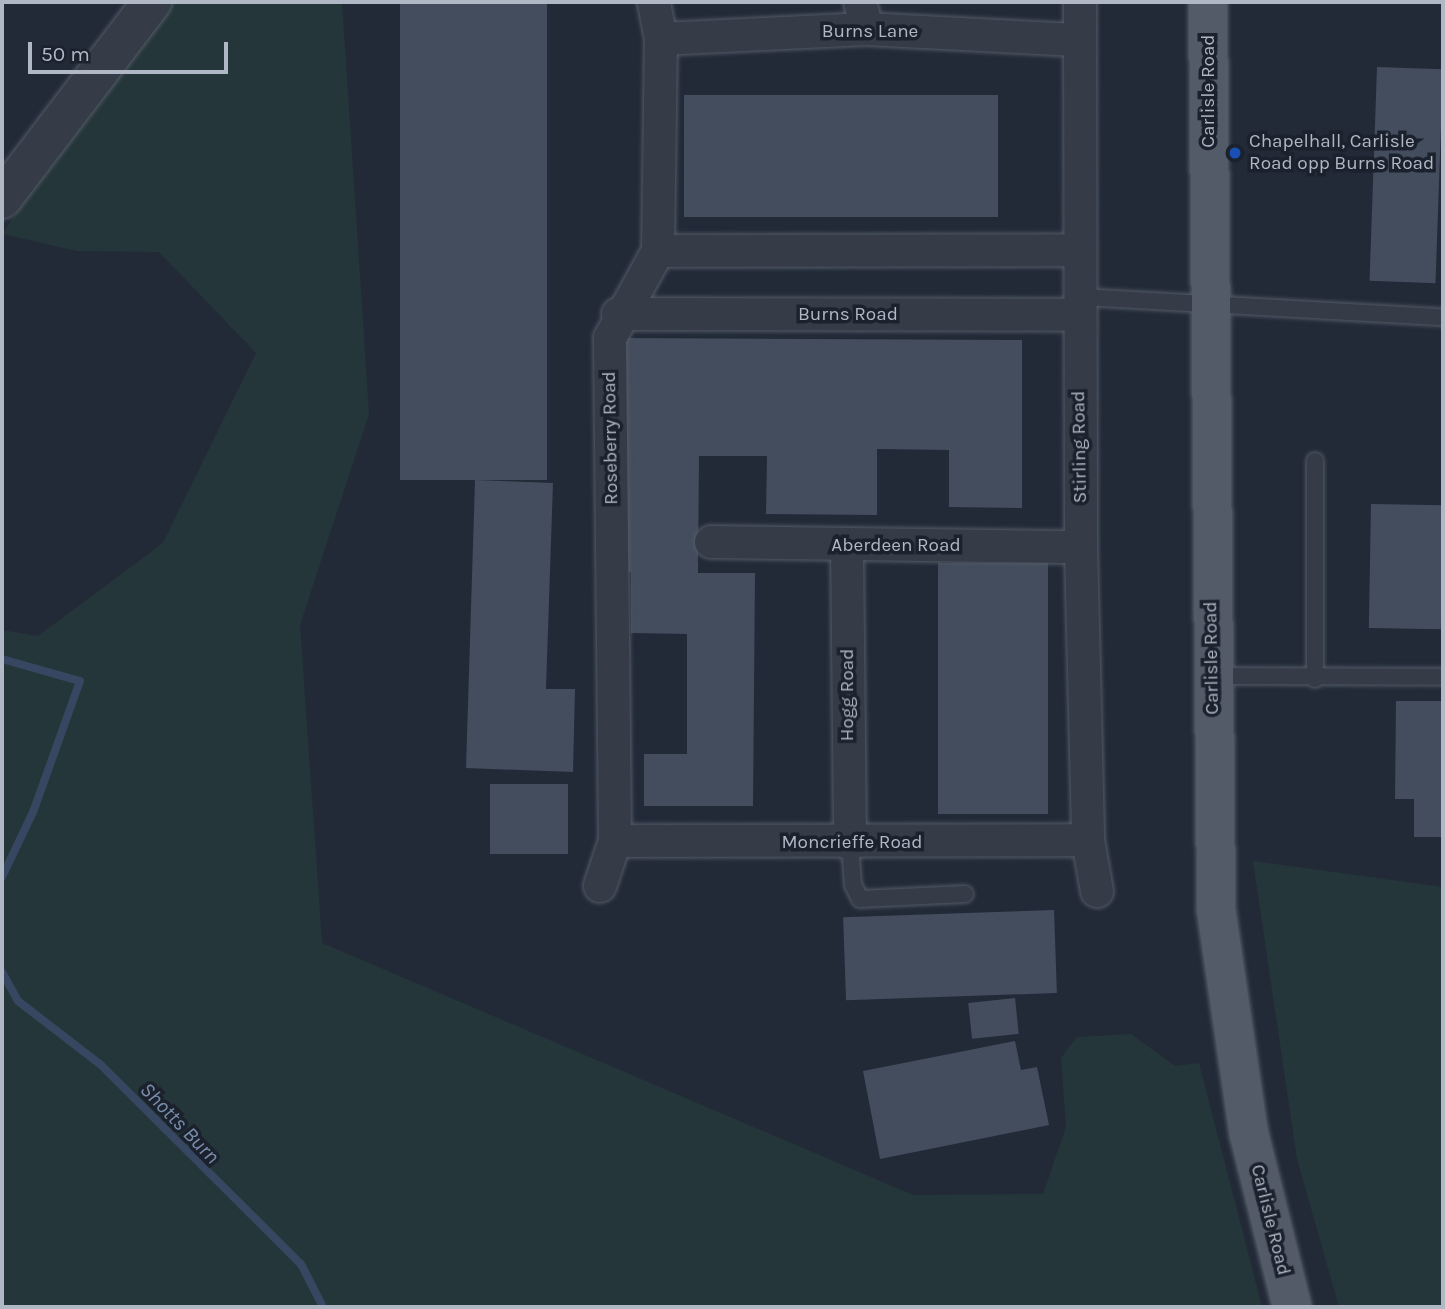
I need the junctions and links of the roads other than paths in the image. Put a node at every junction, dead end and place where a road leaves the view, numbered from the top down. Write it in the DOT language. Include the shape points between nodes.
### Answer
graph roads {
  1 [pos="152,2"];
  2 [pos="654,2"];
  3 [pos="1080,2"];
  4 [pos="1208,2"];
  5 [pos="864,16"];
  6 [pos="661,39"];
  7 [pos="1079,40"];
  8 [pos="2,199"];
  9 [pos="1079,250"];
  10 [pos="658,251"];
  11 [pos="1210,305"];
  12 [pos="1079,306"];
  13 [pos="618,314"];
  14 [pos="1443,317"];
  15 [pos="1315,461"];
  16 [pos="711,542"];
  17 [pos="847,546"];
  18 [pos="1081,547"];
  19 [pos="1212,676"];
  20 [pos="1443,677"];
  21 [pos="1315,678"];
  22 [pos="1088,840"];
  23 [pos="615,841"];
  24 [pos="850,844"];
  25 [pos="600,886"];
  26 [pos="1097,891"];
  27 [pos="965,894"];
  28 [pos="1292,1307"];
  1 -- 8 [label="street"];
  2 -- 6 [label="street"];
  3 -- 7 [label="street, Stirling Road"];
  4 -- 11 [label="main road, Carlisle Road"];
  5 -- 6 [label="street, Burns Lane"];
  5 -- 7 [label="street, Burns Lane"];
  6 -- 10 [label="street"];
  7 -- 9 [label="street, Stirling Road"];
  9 -- 10 [label="street"];
  9 -- 12 [label="street, Stirling Road"];
  10 -- 13 [label="street, Roseberry Road"];
  11 -- 12 [label="lane"];
  11 -- 14 [label="lane"];
  11 -- 19 [label="main road, Carlisle Road"];
  12 -- 13 [label="street, Burns Road"];
  12 -- 18 [label="street, Stirling Road"];
  13 -- 23 [label="street, Roseberry Road" via="610,338"];
  15 -- 21 [label="lane"];
  16 -- 17 [label="street, Aberdeen Road"];
  17 -- 18 [label="street, Aberdeen Road"];
  17 -- 24 [label="street, Hogg Road"];
  18 -- 22 [label="street, Stirling Road"];
  19 -- 21 [label="lane"];
  19 -- 28 [label="main road, Carlisle Road" via="1216,909 1249,1134"];
  20 -- 21 [label="lane"];
  22 -- 24 [label="street, Moncrieffe Road"];
  22 -- 26 [label="street, Stirling Road"];
  23 -- 24 [label="street, Moncrieffe Road"];
  23 -- 25 [label="street, Roseberry Road"];
  24 -- 27 [label="lane" via="853,885 860,899"];
}
